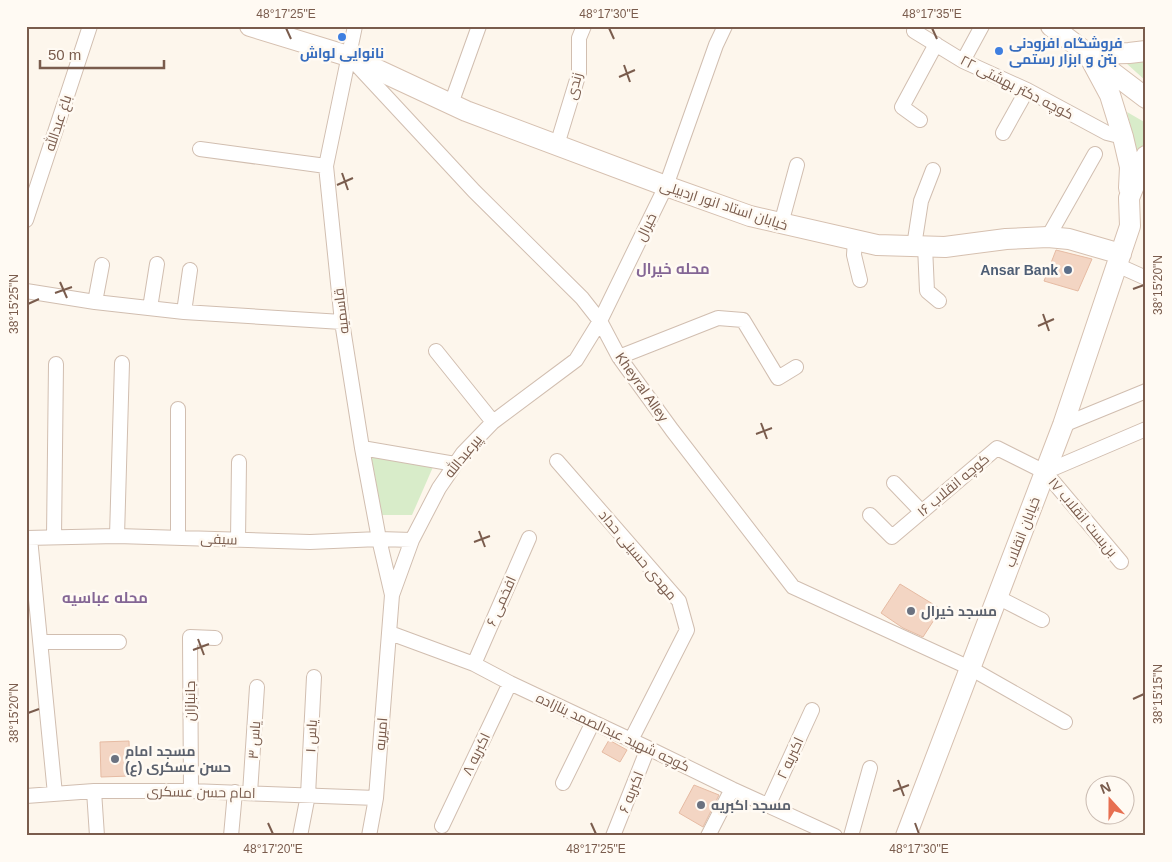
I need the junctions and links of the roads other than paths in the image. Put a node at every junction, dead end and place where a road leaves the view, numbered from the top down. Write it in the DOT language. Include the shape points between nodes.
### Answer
graph roads {
  1 [pos="90,26"];
  2 [pos="250,26"];
  3 [pos="354,26"];
  4 [pos="479,26"];
  5 [pos="584,26"];
  6 [pos="726,26"];
  7 [pos="982,26"];
  8 [pos="1051,26"];
  9 [pos="914,31"];
  10 [pos="936,44"];
  11 [pos="1146,51"];
  12 [pos="1088,54"];
  13 [pos="348,56"];
  14 [pos="963,61"];
  15 [pos="1027,90"];
  16 [pos="1146,98"];
  17 [pos="451,104"];
  18 [pos="920,120"];
  19 [pos="1004,133"];
  20 [pos="1123,137"];
  21 [pos="557,145"];
  22 [pos="200,149"];
  23 [pos="1095,154"];
  24 [pos="1146,156"];
  25 [pos="798,165"];
  26 [pos="326,166"];
  27 [pos="933,170"];
  28 [pos="666,186"];
  29 [pos="1129,198"];
  30 [pos="1146,210"];
  31 [pos="26,220"];
  32 [pos="781,224"];
  33 [pos="1130,226"];
  34 [pos="1048,237"];
  35 [pos="855,240"];
  36 [pos="920,246"];
  37 [pos="1119,259"];
  38 [pos="157,264"];
  39 [pos="102,266"];
  40 [pos="190,270"];
  41 [pos="1146,278"];
  42 [pos="860,280"];
  43 [pos="26,291"];
  44 [pos="939,301"];
  45 [pos="94,302"];
  46 [pos="150,308"];
  47 [pos="184,312"];
  48 [pos="600,321"];
  49 [pos="342,322"];
  50 [pos="436,351"];
  51 [pos="619,357"];
  52 [pos="122,363"];
  53 [pos="56,364"];
  54 [pos="796,367"];
  55 [pos="1146,391"];
  56 [pos="178,409"];
  57 [pos="493,422"];
  58 [pos="1063,425"];
  59 [pos="1146,429"];
  60 [pos="362,448"];
  61 [pos="557,461"];
  62 [pos="239,462"];
  63 [pos="455,464"];
  64 [pos="1045,472"];
  65 [pos="894,483"];
  66 [pos="921,511"];
  67 [pos="870,515"];
  68 [pos="117,536"];
  69 [pos="54,537"];
  70 [pos="28,538"];
  71 [pos="178,538"];
  72 [pos="529,538"];
  73 [pos="379,539"];
  74 [pos="238,540"];
  75 [pos="412,540"];
  76 [pos="1121,562"];
  77 [pos="392,595"];
  78 [pos="997,597"];
  79 [pos="1042,620"];
  80 [pos="390,633"];
  81 [pos="215,638"];
  82 [pos="40,642"];
  83 [pos="119,642"];
  84 [pos="474,664"];
  85 [pos="970,668"];
  86 [pos="314,677"];
  87 [pos="510,683"];
  88 [pos="257,687"];
  89 [pos="812,710"];
  90 [pos="593,722"];
  91 [pos="1065,722"];
  92 [pos="631,740"];
  93 [pos="648,748"];
  94 [pos="870,768"];
  95 [pos="563,783"];
  96 [pos="732,789"];
  97 [pos="94,791"];
  98 [pos="191,791"];
  99 [pos="235,792"];
  100 [pos="250,793"];
  101 [pos="55,794"];
  102 [pos="308,795"];
  103 [pos="26,796"];
  104 [pos="376,798"];
  105 [pos="768,806"];
  106 [pos="442,826"];
  107 [pos="97,836"];
  108 [pos="231,836"];
  109 [pos="300,836"];
  110 [pos="369,836"];
  111 [pos="613,836"];
  112 [pos="708,836"];
  113 [pos="835,836"];
  114 [pos="851,836"];
  115 [pos="906,836"];
  1 -- 31 [label="street, باغ عبدالله"];
  2 -- 13 [label="main road, خیابان استاد انور اردبیلی"];
  3 -- 13 [label="street, قاسمیه"];
  4 -- 17 [label="street"];
  5 -- 21 [label="street, زندی" via="579,38 579,73"];
  6 -- 28 [label="street, خیرال" via="716,45"];
  7 -- 14 [label="street"];
  8 -- 12 [label="main road"];
  9 -- 10 [label="street, کوچه دکتر بهشتی ۲۲"];
  10 -- 14 [label="street, کوچه دکتر بهشتی ۲۲"];
  10 -- 18 [label="street" via="902,108"];
  11 -- 12 [label="main road"];
  12 -- 16 [label="main road"];
  12 -- 20 [label="main road" via="1110,94"];
  13 -- 17 [label="main road, خیابان استاد انور اردبیلی"];
  13 -- 26 [label="street, قاسمیه"];
  13 -- 48 [label="street, Kheyral Alley" via="474,192 582,298"];
  14 -- 15 [label="street, کوچه دکتر بهشتی ۲۲"];
  15 -- 19 [label="street"];
  15 -- 20 [label="street, کوچه دکتر بهشتی ۲۲" via="1108,134"];
  17 -- 21 [label="main road, خیابان استاد انور اردبیلی"];
  20 -- 29 [label="main road" via="1130,167"];
  21 -- 28 [label="main road, خیابان استاد انور اردبیلی"];
  22 -- 26 [label="street"];
  23 -- 34 [label="street"];
  24 -- 29 [label="main road"];
  25 -- 32 [label="street"];
  26 -- 49 [label="street, قاسمیه"];
  27 -- 36 [label="street" via="921,200"];
  28 -- 32 [label="main road, خیابان استاد انور اردبیلی"];
  28 -- 48 [label="street, خیرال"];
  29 -- 33 [label="main road"];
  30 -- 33 [label="main road"];
  32 -- 35 [label="main road, خیابان استاد انور اردبیلی"];
  33 -- 37 [label="main road, خیابان انقلاب"];
  34 -- 36 [label="main road, خیابان استاد انور اردبیلی" via="945,247"];
  34 -- 37 [label="main road, خیابان استاد انور اردبیلی" via="1069,239"];
  35 -- 36 [label="main road, خیابان استاد انور اردبیلی" via="878,245"];
  35 -- 42 [label="street" via="854,255"];
  36 -- 44 [label="street" via="927,291"];
  37 -- 41 [label="street"];
  37 -- 58 [label="main road, خیابان انقلاب"];
  38 -- 46 [label="street"];
  39 -- 45 [label="street"];
  40 -- 47 [label="street"];
  43 -- 45 [label="street"];
  45 -- 46 [label="street"];
  46 -- 47 [label="street"];
  47 -- 49 [label="street"];
  48 -- 51 [label="street, Kheyral Alley"];
  48 -- 57 [label="street, پیرعبدالله" via="576,360"];
  49 -- 60 [label="street, قاسمیه"];
  50 -- 57 [label="street"];
  51 -- 54 [label="street" via="718,318 743,320 778,378"];
  51 -- 85 [label="street, Kheyral Alley" via="793,587"];
  52 -- 68 [label="street"];
  53 -- 69 [label="street"];
  55 -- 58 [label="street"];
  56 -- 71 [label="street"];
  57 -- 63 [label="street, پیرعبدالله"];
  58 -- 64 [label="main road, خیابان انقلاب"];
  59 -- 64 [label="street"];
  60 -- 63 [label="street"];
  60 -- 73 [label="street, قاسمیه"];
  61 -- 92 [label="street, مهدی حسینی حداد" via="678,601 687,630"];
  62 -- 74 [label="street"];
  63 -- 75 [label="street, پیرعبدالله" via="438,488"];
  64 -- 66 [label="street, کوچه انقلاب ۱۶" via="997,448"];
  64 -- 76 [label="street, بن‌بست انقلاب ۱۷"];
  64 -- 78 [label="main road, خیابان انقلاب"];
  65 -- 66 [label="street"];
  66 -- 67 [label="street, کوچه انقلاب ۱۶" via="892,537"];
  68 -- 69 [label="street, سیفی"];
  68 -- 71 [label="street, سیفی"];
  69 -- 70 [label="street, سیفی"];
  70 -- 82 [label="street"];
  71 -- 74 [label="street, سیفی"];
  72 -- 84 [label="street, افخمی ۶"];
  73 -- 74 [label="street, سیفی" via="310,542"];
  73 -- 75 [label="street, سیفی"];
  73 -- 77 [label="street, قاسمیه"];
  75 -- 77 [label="street, پیرعبدالله"];
  77 -- 80 [label="street, پیرعبدالله"];
  78 -- 79 [label="street"];
  78 -- 85 [label="main road, خیابان انقلاب"];
  80 -- 84 [label="street, کوچه شهید عبدالصمد بنازاده"];
  80 -- 104 [label="street, امیریه"];
  81 -- 98 [label="street, جانبازان" via="190,637"];
  82 -- 83 [label="street"];
  82 -- 101 [label="street"];
  84 -- 87 [label="street, کوچه شهید عبدالصمد بنازاده"];
  85 -- 91 [label="street, Kheyral Alley"];
  85 -- 115 [label="main road, خیابان انقلاب"];
  86 -- 102 [label="street, یاس ۱"];
  87 -- 90 [label="street, کوچه شهید عبدالصمد بنازاده"];
  87 -- 106 [label="street, اکبریه ۸"];
  88 -- 100 [label="street, یاس ۳"];
  89 -- 105 [label="street, اکبریه ۲"];
  90 -- 92 [label="street, کوچه شهید عبدالصمد بنازاده"];
  90 -- 95 [label="street"];
  92 -- 93 [label="street, کوچه شهید عبدالصمد بنازاده"];
  93 -- 96 [label="street, کوچه شهید عبدالصمد بنازاده"];
  93 -- 111 [label="street, اکبریه ۶"];
  94 -- 114 [label="street"];
  96 -- 105 [label="street, کوچه شهید عبدالصمد بنازاده"];
  96 -- 112 [label="street"];
  97 -- 98 [label="street, امام حسن عسکری"];
  97 -- 101 [label="street, امام حسن عسکری"];
  97 -- 107 [label="street"];
  98 -- 99 [label="street, امام حسن عسکری"];
  99 -- 100 [label="street, امام حسن عسکری"];
  99 -- 108 [label="street"];
  100 -- 102 [label="street, امام حسن عسکری"];
  101 -- 103 [label="street, امام حسن عسکری"];
  102 -- 104 [label="street, امام حسن عسکری"];
  102 -- 109 [label="street, یاس ۱"];
  104 -- 110 [label="street, امیریه"];
  105 -- 113 [label="street, کوچه شهید عبدالصمد بنازاده"];
}
